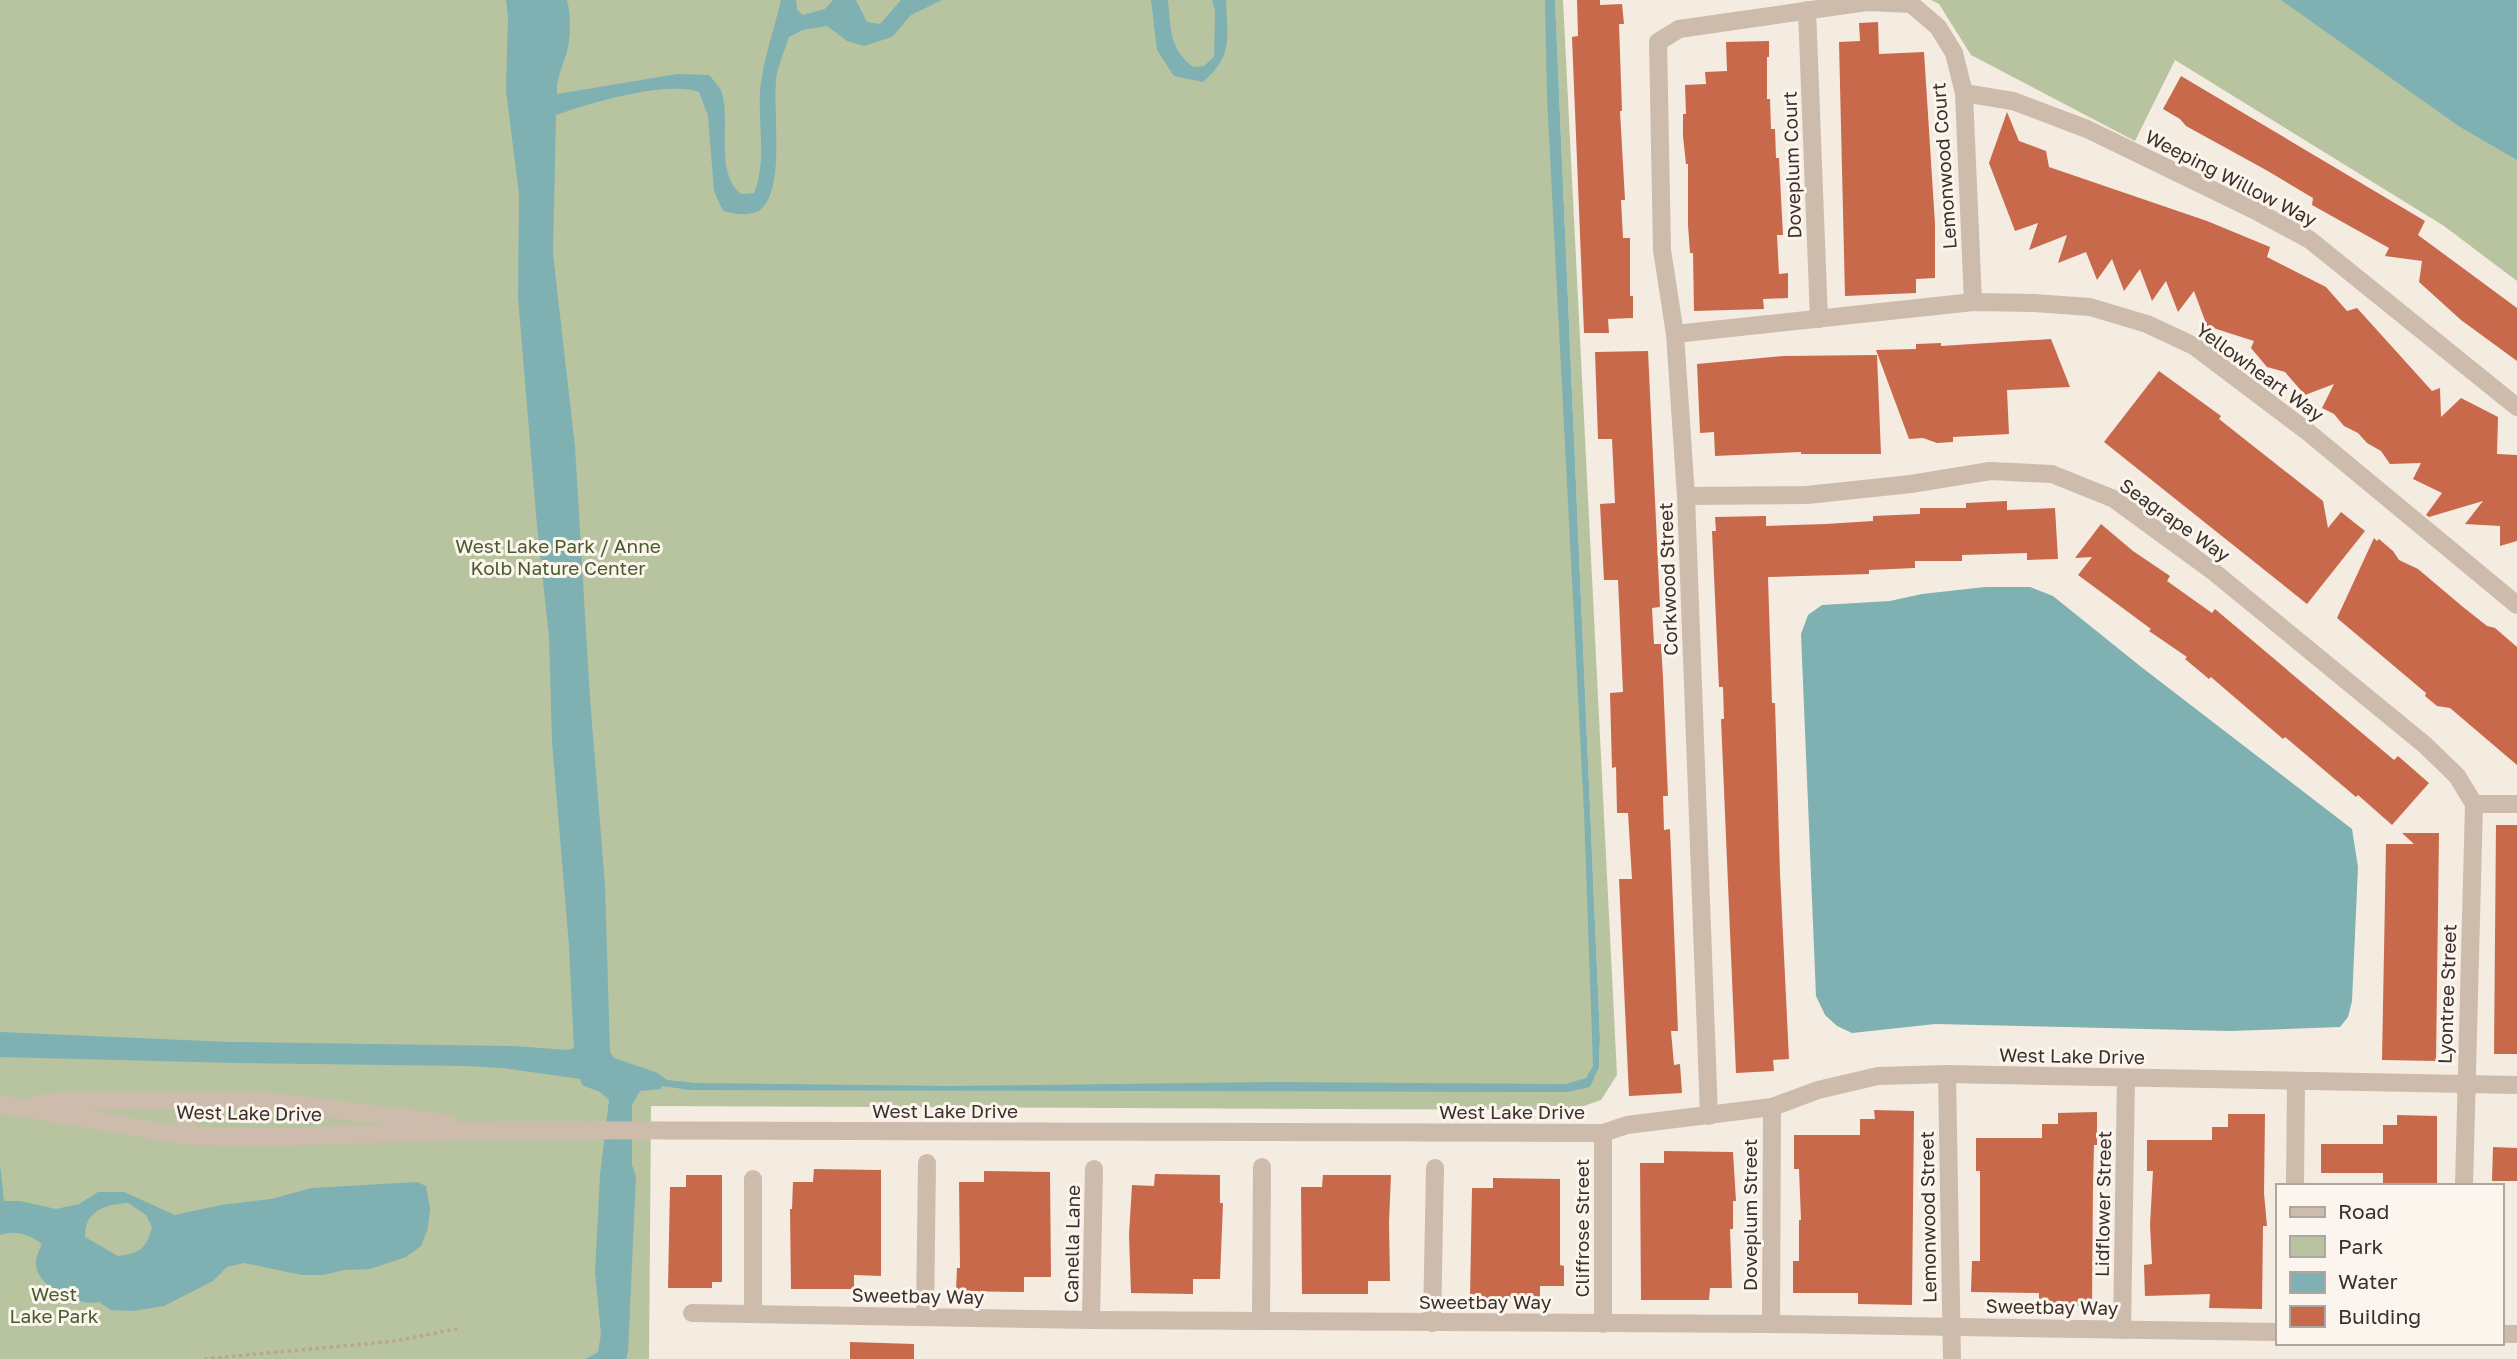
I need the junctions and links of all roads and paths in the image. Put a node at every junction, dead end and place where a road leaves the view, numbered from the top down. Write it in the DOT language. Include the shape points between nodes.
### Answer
graph roads {
  1 [pos="1807,10"];
  2 [pos="1964,93"];
  3 [pos="1973,302"];
  4 [pos="1819,319"];
  5 [pos="1675,334"];
  6 [pos="2517,407"];
  7 [pos="1686,496"];
  8 [pos="2517,605"];
  9 [pos="2474,804"];
  10 [pos="2517,804"];
  11 [pos="1947,1074"];
  12 [pos="2126,1078"];
  13 [pos="2296,1081"];
  14 [pos="2465,1084"];
  15 [pos="2517,1085"];
  16 [pos="187,1100"];
  17 [pos="0,1104"];
  18 [pos="1772,1107"];
  19 [pos="1709,1116"];
  20 [pos="500,1130"];
  21 [pos="1604,1133"];
  22 [pos="187,1136"];
  23 [pos="927,1163"];
  24 [pos="1262,1167"];
  25 [pos="1435,1168"];
  26 [pos="1094,1169"];
  27 [pos="753,1179"];
  28 [pos="2295,1184"];
  29 [pos="2464,1184"];
  30 [pos="692,1313"];
  31 [pos="753,1314"];
  32 [pos="925,1317"];
  33 [pos="1091,1320"];
  34 [pos="1261,1320"];
  35 [pos="1432,1323"];
  36 [pos="1602,1324"];
  37 [pos="1771,1324"];
  38 [pos="1951,1326"];
  39 [pos="461,1328"];
  40 [pos="2122,1330"];
  41 [pos="2276,1332"];
  42 [pos="204,1359"];
  43 [pos="1952,1359"];
  1 -- 2 [label="street, Lemonwood Court" via="1867,2 1911,4 1938,26 1954,53"];
  1 -- 4 [label="street, Doveplum Court"];
  1 -- 5 [label="street, Corkwood Street" via="1679,29 1658,42 1662,250"];
  2 -- 3 [label="street, Lemonwood Court"];
  2 -- 6 [label="street, Weeping Willow Way" via="2013,101 2087,129 2310,240"];
  3 -- 4 [label="street, Yellowheart Way"];
  3 -- 8 [label="street, Yellowheart Way" via="2090,307 2147,324 2194,346 2308,432"];
  4 -- 5 [label="street, Yellowheart Way"];
  5 -- 7 [label="street, Corkwood Street"];
  7 -- 9 [label="street, Seagrape Way" via="1807,495 1990,471 2052,474 2114,499 2214,572 2425,745 2457,776"];
  7 -- 19 [label="street, Corkwood Street"];
  9 -- 10 [label="street"];
  9 -- 14 [label="street, Lyontree Street"];
  11 -- 12 [label="street, West Lake Drive"];
  11 -- 18 [label="street, West Lake Drive" via="1878,1076"];
  11 -- 38 [label="street, Lemonwood Street"];
  12 -- 13 [label="street, West Lake Drive"];
  12 -- 40 [label="street, Lidflower Street"];
  13 -- 14 [label="street, West Lake Drive"];
  13 -- 28 [label="street"];
  14 -- 15 [label="street, West Lake Drive"];
  14 -- 29 [label="street, Lyontree Street"];
  16 -- 17 [label="street, West Lake Drive"];
  16 -- 20 [label="street, West Lake Drive" via="296,1104"];
  16 -- 22 [label="street"];
  17 -- 22 [label="street, West Lake Drive"];
  18 -- 19 [label="street, West Lake Drive"];
  18 -- 37 [label="street, Doveplum Street"];
  19 -- 21 [label="street, West Lake Drive" via="1628,1125"];
  20 -- 21 [label="street, West Lake Drive"];
  20 -- 22 [label="street, West Lake Drive"];
  21 -- 36 [label="street, Cliffrose Street"];
  23 -- 32 [label="street"];
  24 -- 34 [label="street"];
  25 -- 35 [label="street"];
  26 -- 33 [label="street, Canella Lane"];
  27 -- 31 [label="street"];
  30 -- 31 [label="street, Sweetbay Way"];
  31 -- 32 [label="street, Sweetbay Way"];
  32 -- 33 [label="street, Sweetbay Way"];
  33 -- 34 [label="street, Sweetbay Way"];
  34 -- 35 [label="street, Sweetbay Way"];
  35 -- 36 [label="street, Sweetbay Way"];
  36 -- 37 [label="street, Sweetbay Way"];
  37 -- 38 [label="street, Sweetbay Way"];
  38 -- 40 [label="street, Sweetbay Way"];
  38 -- 43 [label="street, Lemonwood Street"];
  39 -- 42 [label="path" via="395,1341"];
  40 -- 41 [label="street, Sweetbay Way"];
}
